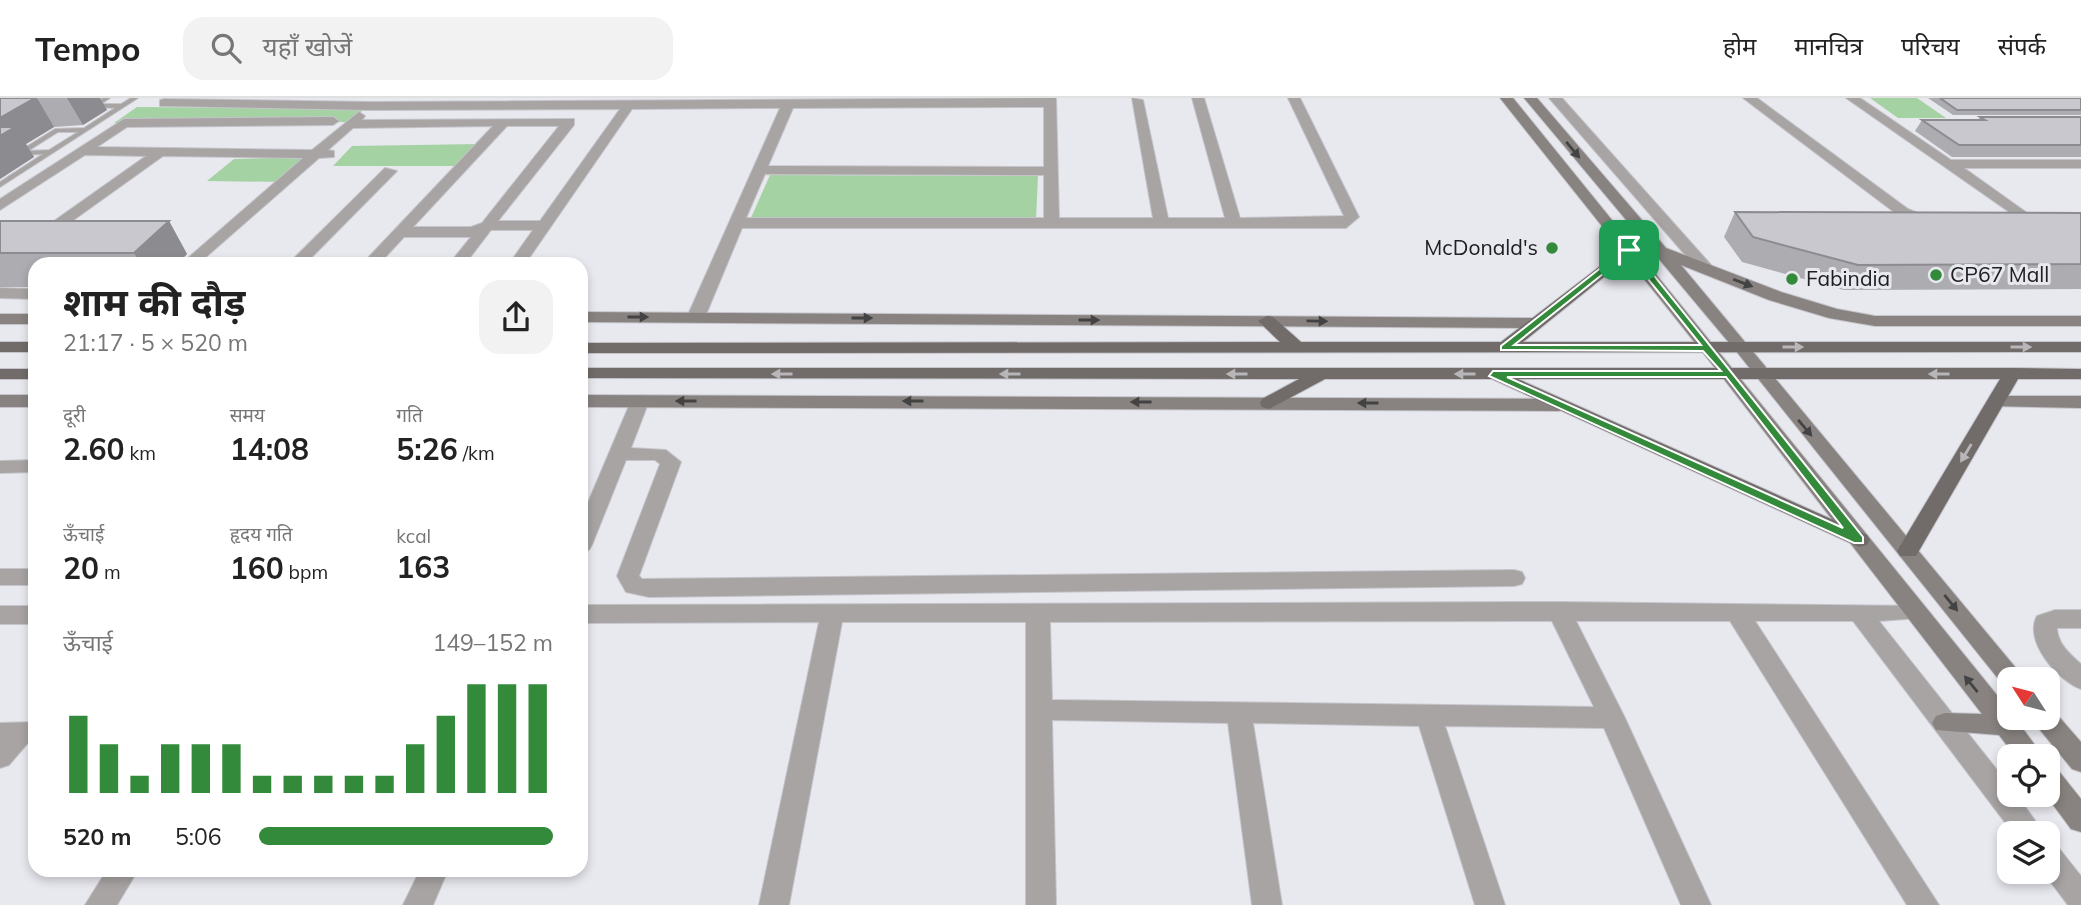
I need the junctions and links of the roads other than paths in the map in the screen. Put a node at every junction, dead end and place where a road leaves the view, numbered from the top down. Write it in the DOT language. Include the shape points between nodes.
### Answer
graph roads {
  1 [pos="107,98"];
  2 [pos="135,98"];
  3 [pos="171,98"];
  4 [pos="1198,98"];
  5 [pos="1294,98"];
  6 [pos="1506,98"];
  7 [pos="1530,98"];
  8 [pos="1555,98"];
  9 [pos="1749,98"];
  10 [pos="1852,98"];
  11 [pos="1137,100"];
  12 [pos="917,101"];
  13 [pos="1050,101"];
  14 [pos="309,102"];
  15 [pos="788,105"];
  16 [pos="121,106"];
  17 [pos="377,106"];
  18 [pos="628,106"];
  19 [pos="333,121"];
  20 [pos="504,122"];
  21 [pos="1889,122"];
  22 [pos="1917,122"];
  23 [pos="356,124"];
  24 [pos="83,130"];
  25 [pos="84,151"];
  26 [pos="48,152"];
  27 [pos="160,152"];
  28 [pos="323,154"];
  29 [pos="1950,164"];
  30 [pos="2081,164"];
  31 [pos="759,170"];
  32 [pos="390,171"];
  33 [pos="1051,171"];
  34 [pos="2,182"];
  35 [pos="0,206"];
  36 [pos="1947,220"];
  37 [pos="2007,220"];
  38 [pos="736,223"];
  39 [pos="1234,223"];
  40 [pos="1162,224"];
  41 [pos="1052,225"];
  42 [pos="400,232"];
  43 [pos="479,232"];
  44 [pos="539,232"];
  45 [pos="61,243"];
  46 [pos="181,247"];
  47 [pos="214,248"];
  48 [pos="1629,250"];
  49 [pos="1657,250"];
  50 [pos="200,257"];
  51 [pos="208,257"];
  52 [pos="303,257"];
  53 [pos="377,257"];
  54 [pos="462,257"];
  55 [pos="522,257"];
  56 [pos="1706,269"];
  57 [pos="0,293"];
  58 [pos="28,294"];
  59 [pos="588,317"];
  60 [pos="696,317"];
  61 [pos="0,319"];
  62 [pos="28,319"];
  63 [pos="1268,321"];
  64 [pos="2081,321"];
  65 [pos="1535,323"];
  66 [pos="0,346"];
  67 [pos="28,347"];
  68 [pos="1296,347"];
  69 [pos="1742,347"];
  70 [pos="2081,347"];
  71 [pos="588,348"];
  72 [pos="1504,348"];
  73 [pos="1706,348"];
  74 [pos="588,373"];
  75 [pos="2013,373"];
  76 [pos="0,374"];
  77 [pos="28,374"];
  78 [pos="1320,374"];
  79 [pos="1493,374"];
  80 [pos="1729,374"];
  81 [pos="2081,374"];
  82 [pos="1762,376"];
  83 [pos="0,401"];
  84 [pos="28,401"];
  85 [pos="588,401"];
  86 [pos="640,401"];
  87 [pos="1996,402"];
  88 [pos="2081,402"];
  89 [pos="1269,403"];
  90 [pos="1559,405"];
  91 [pos="618,454"];
  92 [pos="28,466"];
  93 [pos="0,467"];
  94 [pos="588,528"];
  95 [pos="1858,540"];
  96 [pos="1908,551"];
  97 [pos="0,577"];
  98 [pos="28,577"];
  99 [pos="1514,578"];
  100 [pos="1425,579"];
  101 [pos="1559,611"];
  102 [pos="1736,611"];
  103 [pos="1440,612"];
  104 [pos="1859,612"];
  105 [pos="1913,612"];
  106 [pos="1038,613"];
  107 [pos="588,614"];
  108 [pos="832,614"];
  109 [pos="0,615"];
  110 [pos="28,615"];
  111 [pos="2081,619"];
  112 [pos="2003,667"];
  113 [pos="2081,679"];
  114 [pos="1039,709"];
  115 [pos="1239,713"];
  116 [pos="1429,715"];
  117 [pos="1997,715"];
  118 [pos="1612,718"];
  119 [pos="1945,723"];
  120 [pos="1997,725"];
  121 [pos="2009,730"];
  122 [pos="2055,730"];
  123 [pos="18,734"];
  124 [pos="2020,744"];
  125 [pos="0,757"];
  126 [pos="2081,761"];
  127 [pos="2060,793"];
  128 [pos="2081,820"];
  129 [pos="2021,821"];
  130 [pos="2060,872"];
  131 [pos="119,877"];
  132 [pos="431,877"];
  133 [pos="2081,899"];
  134 [pos="100,905"];
  135 [pos="418,905"];
  136 [pos="774,905"];
  137 [pos="1041,905"];
  138 [pos="1267,905"];
  139 [pos="1490,905"];
  140 [pos="1696,905"];
  141 [pos="1924,905"];
  1 -- 16 [label="lane" via="94,106"];
  2 -- 16 [label="lane"];
  3 -- 14 [label="street" via="164,103"];
  4 -- 39 [label="street"];
  5 -- 39 [label="street" via="1352,217 1335,225"];
  6 -- 48 [label="street"];
  7 -- 49 [label="street, one-way"];
  8 -- 56 [label="street"];
  9 -- 36 [label="street" via="1903,212 1920,219"];
  10 -- 21 [label="street"];
  11 -- 40 [label="street"];
  12 -- 13 [label="street"];
  12 -- 15 [label="street"];
  13 -- 33 [label="street"];
  14 -- 17 [label="street"];
  15 -- 18 [label="street"];
  15 -- 31 [label="street"];
  16 -- 24 [label="lane"];
  17 -- 18 [label="street"];
  17 -- 23 [label="street"];
  18 -- 44 [label="street"];
  19 -- 25 [label="street" via="124,123"];
  20 -- 23 [label="street"];
  20 -- 42 [label="street"];
  20 -- 43 [label="street" via="569,122"];
  21 -- 22 [label="street"];
  21 -- 29 [label="street"];
  23 -- 28 [label="street"];
  24 -- 26 [label="lane"];
  24 -- 26 [label="lane" via="57,130 20,153"];
  25 -- 27 [label="street"];
  25 -- 35 [label="street"];
  26 -- 34 [label="lane"];
  27 -- 28 [label="street"];
  27 -- 45 [label="street" via="29,242"];
  28 -- 47 [label="street"];
  29 -- 30 [label="street"];
  29 -- 37 [label="street" via="2037,220"];
  31 -- 33 [label="street"];
  31 -- 38 [label="street"];
  32 -- 52 [label="street"];
  33 -- 41 [label="street"];
  38 -- 41 [label="street"];
  38 -- 60 [label="street"];
  39 -- 40 [label="street"];
  40 -- 41 [label="street"];
  42 -- 43 [label="street"];
  42 -- 53 [label="street"];
  43 -- 44 [label="street"];
  43 -- 54 [label="street"];
  44 -- 55 [label="street"];
  46 -- 47 [label="street"];
  47 -- 50 [label="street"];
  47 -- 51 [label="street"];
  48 -- 65 [label="main road"];
  48 -- 73 [label="street"];
  49 -- 56 [label="street"];
  49 -- 69 [label="street"];
  56 -- 64 [label="street, one-way" via="1805,305 1875,321"];
  57 -- 58 [label="street"];
  59 -- 60 [label="street, one-way"];
  60 -- 63 [label="street, one-way"];
  61 -- 62 [label="street"];
  63 -- 65 [label="street, one-way"];
  63 -- 68 [label="main road"];
  65 -- 72 [label="main road"];
  66 -- 67 [label="main road"];
  68 -- 71 [label="main road"];
  68 -- 72 [label="main road"];
  69 -- 70 [label="main road, one-way"];
  69 -- 73 [label="main road"];
  69 -- 82 [label="street"];
  72 -- 73 [label="main road"];
  73 -- 80 [label="street"];
  78 -- 74 [label="main road, one-way"];
  75 -- 81 [label="main road"];
  75 -- 82 [label="main road, one-way"];
  75 -- 87 [label="main road"];
  76 -- 77 [label="main road"];
  79 -- 78 [label="main road, one-way"];
  78 -- 89 [label="main road"];
  79 -- 80 [label="main road"];
  79 -- 90 [label="main road"];
  80 -- 82 [label="main road"];
  80 -- 95 [label="street"];
  82 -- 96 [label="street, one-way"];
  83 -- 84 [label="street"];
  85 -- 86 [label="street"];
  89 -- 86 [label="street, one-way"];
  86 -- 91 [label="street"];
  87 -- 88 [label="street"];
  87 -- 96 [label="main road, one-way"];
  90 -- 89 [label="street, one-way"];
  90 -- 95 [label="main road"];
  91 -- 94 [label="street"];
  91 -- 100 [label="street" via="659,454 671,461 628,576 634,586 649,589"];
  92 -- 93 [label="street"];
  95 -- 105 [label="street"];
  96 -- 112 [label="street, one-way"];
  97 -- 98 [label="street"];
  99 -- 100 [label="street"];
  100 -- 103 [label="street"];
  101 -- 102 [label="street"];
  101 -- 103 [label="street"];
  101 -- 118 [label="street"];
  102 -- 104 [label="street"];
  102 -- 141 [label="street"];
  103 -- 106 [label="street"];
  104 -- 105 [label="street"];
  104 -- 119 [label="street"];
  117 -- 105 [label="street, one-way"];
  106 -- 108 [label="street"];
  106 -- 114 [label="street"];
  107 -- 108 [label="street"];
  108 -- 136 [label="street"];
  109 -- 110 [label="street"];
  111 -- 113 [label="street" via="2045,622 2043,631 2047,644"];
  114 -- 115 [label="street"];
  114 -- 137 [label="street"];
  115 -- 116 [label="street"];
  115 -- 138 [label="street"];
  116 -- 118 [label="street"];
  116 -- 139 [label="street"];
  118 -- 140 [label="street"];
  119 -- 120 [label="street"];
  119 -- 129 [label="street"];
  121 -- 124 [label="street"];
  122 -- 126 [label="street"];
  123 -- 125 [label="street"];
  127 -- 128 [label="street"];
  130 -- 133 [label="street"];
  131 -- 134 [label="street"];
  132 -- 135 [label="street"];
}
